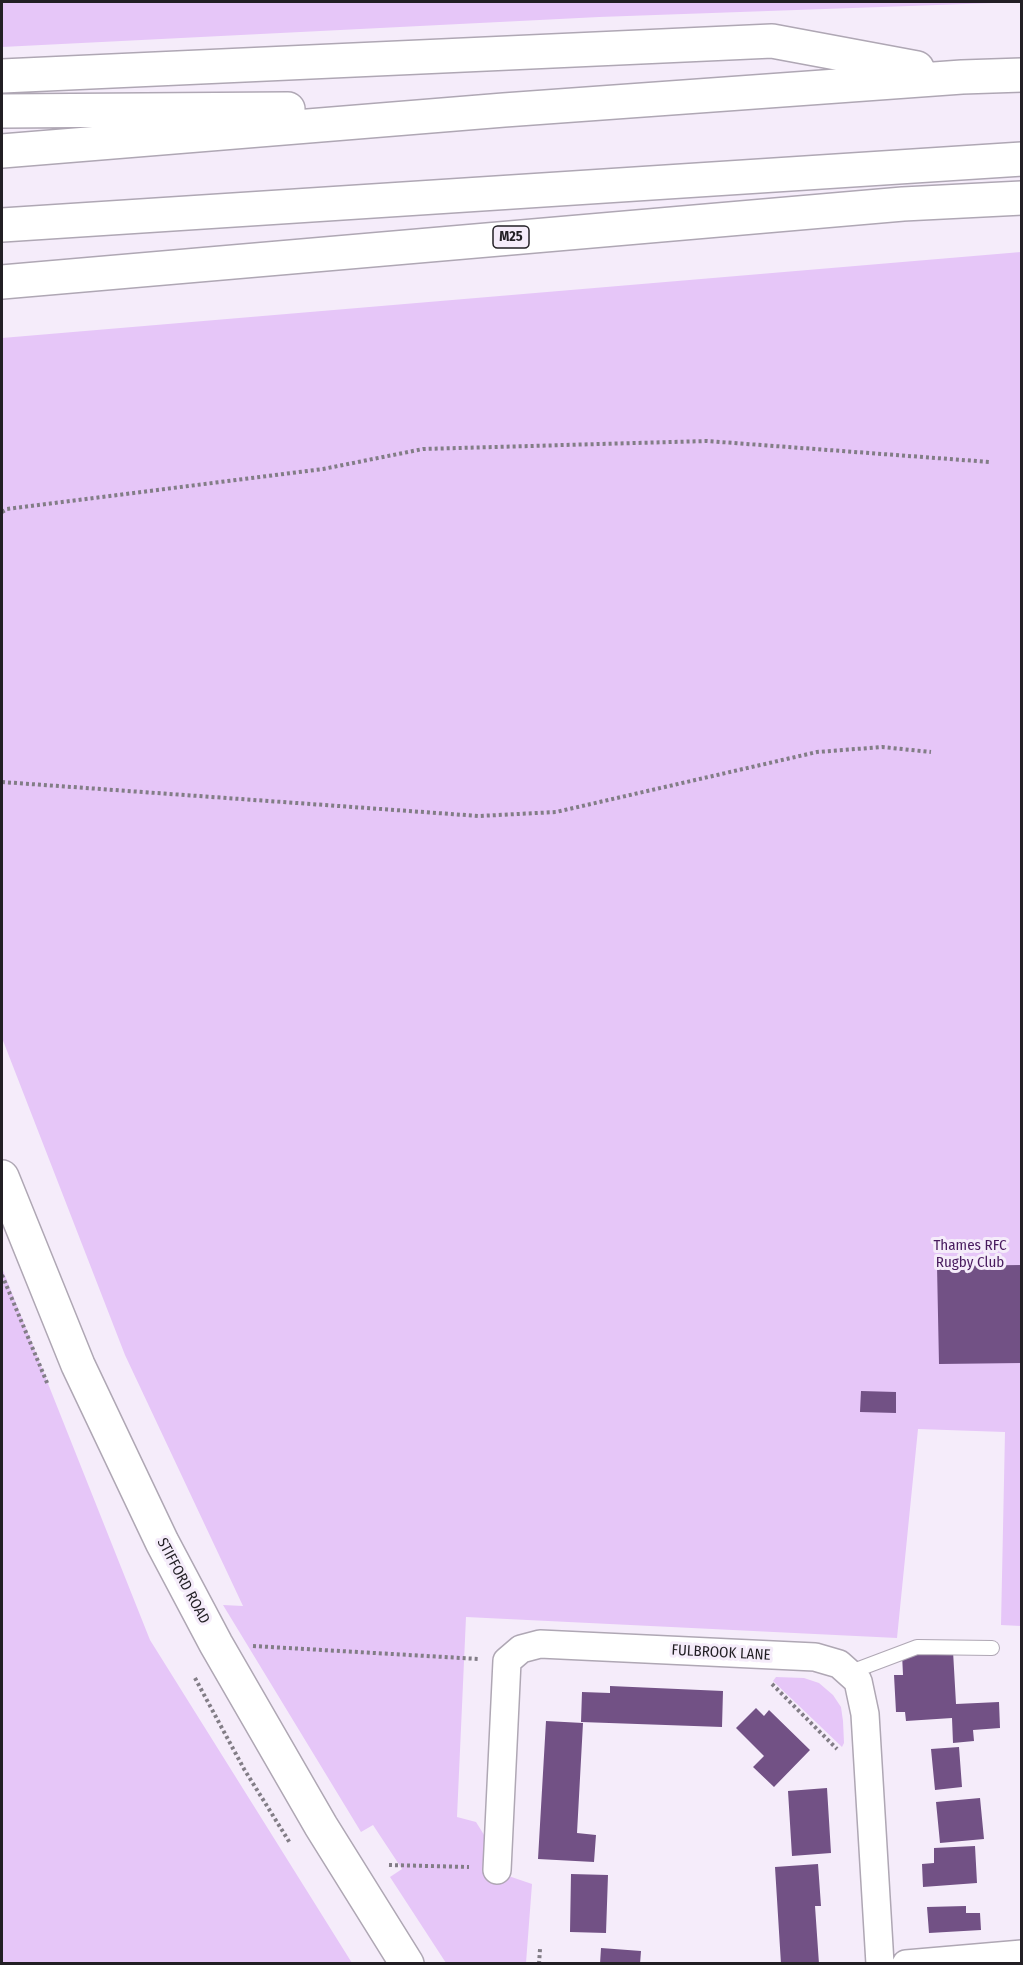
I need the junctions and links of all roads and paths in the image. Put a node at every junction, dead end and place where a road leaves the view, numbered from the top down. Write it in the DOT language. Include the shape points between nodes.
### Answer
graph roads {
  1 [pos="1022,75"];
  2 [pos="2,76"];
  3 [pos="962,77"];
  4 [pos="504,110"];
  5 [pos="2,111"];
  6 [pos="2,151"];
  7 [pos="1022,159"];
  8 [pos="1022,198"];
  9 [pos="131,217"];
  10 [pos="2,225"];
  11 [pos="2,241"];
  12 [pos="2,282"];
  13 [pos="990,462"];
  14 [pos="2,512"];
  15 [pos="931,752"];
  16 [pos="2,782"];
  17 [pos="2,1177"];
  18 [pos="247,1646"];
  19 [pos="992,1648"];
  20 [pos="507,1661"];
  21 [pos="848,1672"];
  22 [pos="767,1679"];
  23 [pos="842,1754"];
  24 [pos="389,1865"];
  25 [pos="497,1870"];
  26 [pos="540,1949"];
  27 [pos="1022,1954"];
  28 [pos="407,1964"];
  29 [pos="539,1964"];
  30 [pos="880,1964"];
  31 [pos="906,1964"];
  1 -- 3 [label="main road"];
  2 -- 3 [label="main road" via="772,41"];
  3 -- 4 [label="main road"];
  4 -- 5 [label="main road"];
  4 -- 6 [label="main road"];
  7 -- 9 [label="main road"];
  8 -- 12 [label="main road, M25" via="903,204"];
  9 -- 10 [label="main road"];
  9 -- 11 [label="main road"];
  13 -- 14 [label="path" via="707,441 423,449 323,469"];
  15 -- 16 [label="path" via="882,747 817,752 556,812 479,816"];
  17 -- 28 [label="main road, STIFFORD ROAD" via="78,1365 162,1542 309,1806"];
  18 -- 20 [label="path"];
  19 -- 21 [label="lane" via="917,1647"];
  20 -- 21 [label="street, FULBROOK LANE" via="521,1649 540,1644 815,1657 839,1664"];
  20 -- 25 [label="street"];
  21 -- 30 [label="street" via="858,1681 865,1714"];
  22 -- 23 [label="path"];
  24 -- 25 [label="path" via="446,1864"];
  26 -- 29 [label="path"];
  27 -- 31 [label="street"];
}
